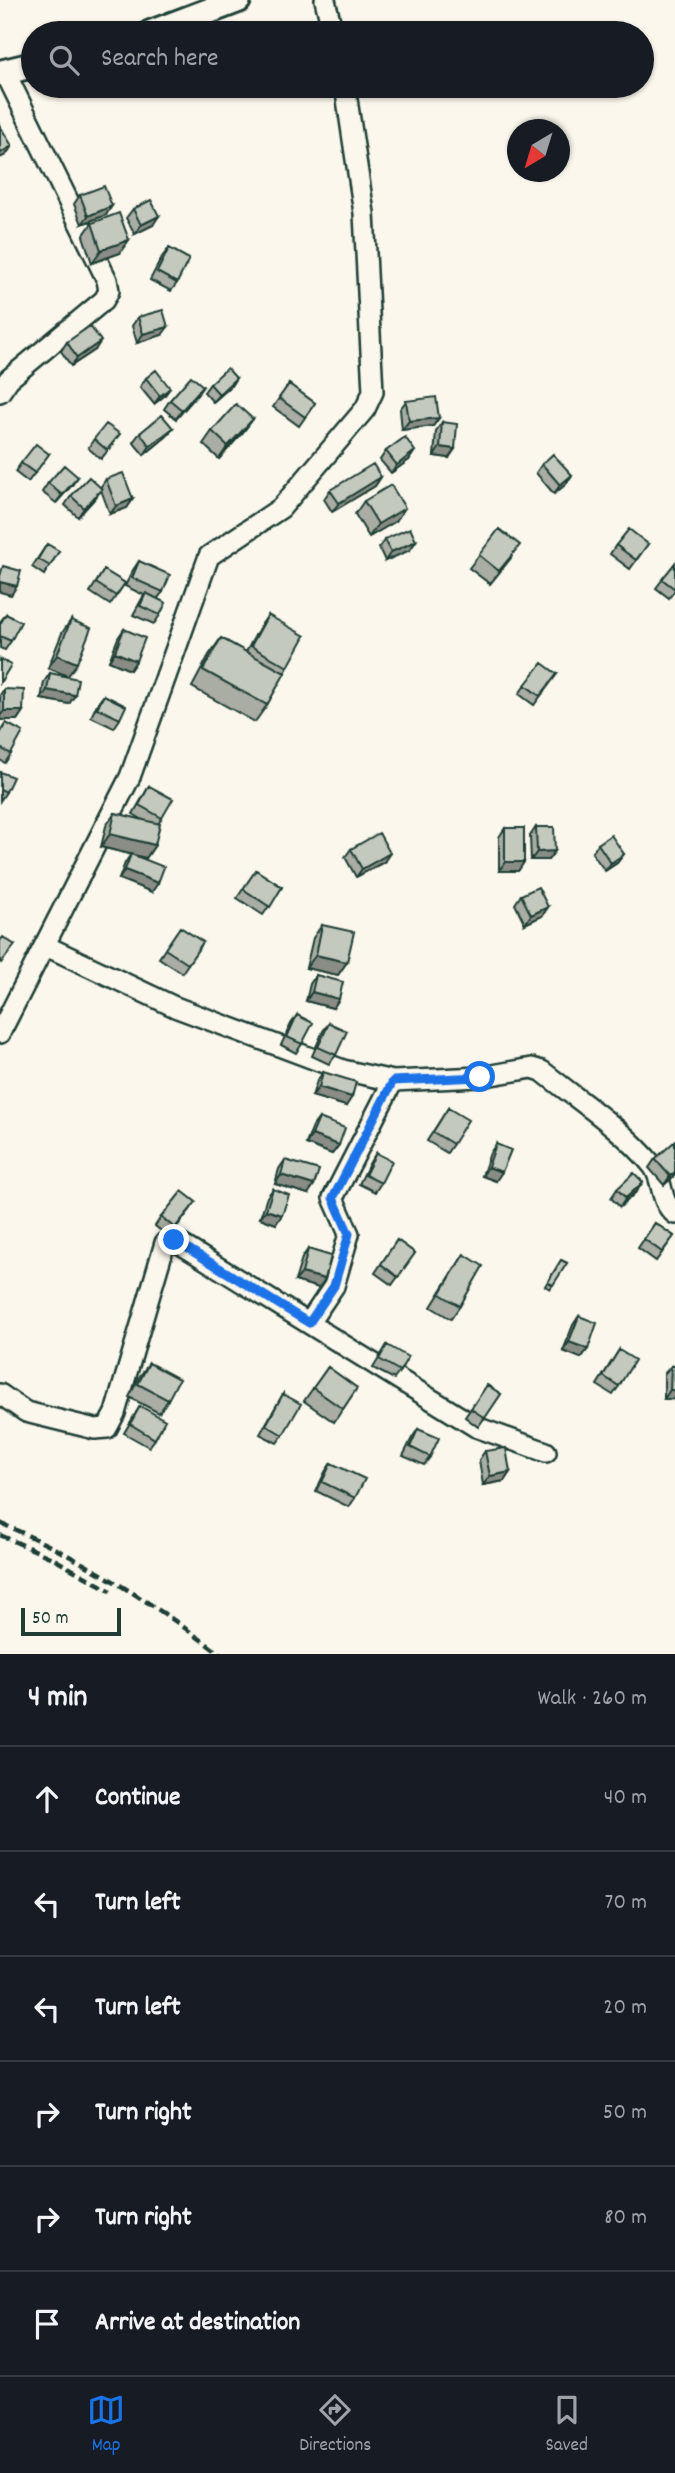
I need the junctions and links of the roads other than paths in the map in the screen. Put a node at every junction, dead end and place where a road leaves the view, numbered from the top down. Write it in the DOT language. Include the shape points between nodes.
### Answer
graph roads {
  1 [pos="238,0"];
  2 [pos="325,0"];
  3 [pos="183,21"];
  4 [pos="330,21"];
  5 [pos="21,68"];
  6 [pos="3,72"];
  7 [pos="347,98"];
  8 [pos="0,392"];
  9 [pos="46,946"];
  10 [pos="0,1033"];
  11 [pos="393,1081"];
  12 [pos="675,1214"];
  13 [pos="309,1323"];
  14 [pos="0,1394"];
  15 [pos="546,1452"];
  1 -- 3 [label="main road"];
  2 -- 4 [label="street"];
  5 -- 6 [label="main road"];
  6 -- 8 [label="street" via="109,291"];
  7 -- 9 [label="street" via="364,213 373,392 365,409 281,508 209,556 130,777"];
  9 -- 10 [label="street"];
  9 -- 11 [label="street" via="175,1007 343,1070"];
  11 -- 12 [label="street" via="480,1077 532,1068 542,1071 615,1129 655,1168 666,1206"];
  11 -- 13 [label="street" via="333,1198 349,1234 334,1286"];
  13 -- 14 [label="street" via="174,1240 165,1243 107,1428 26,1412"];
  13 -- 15 [label="street" via="476,1427"];
}
